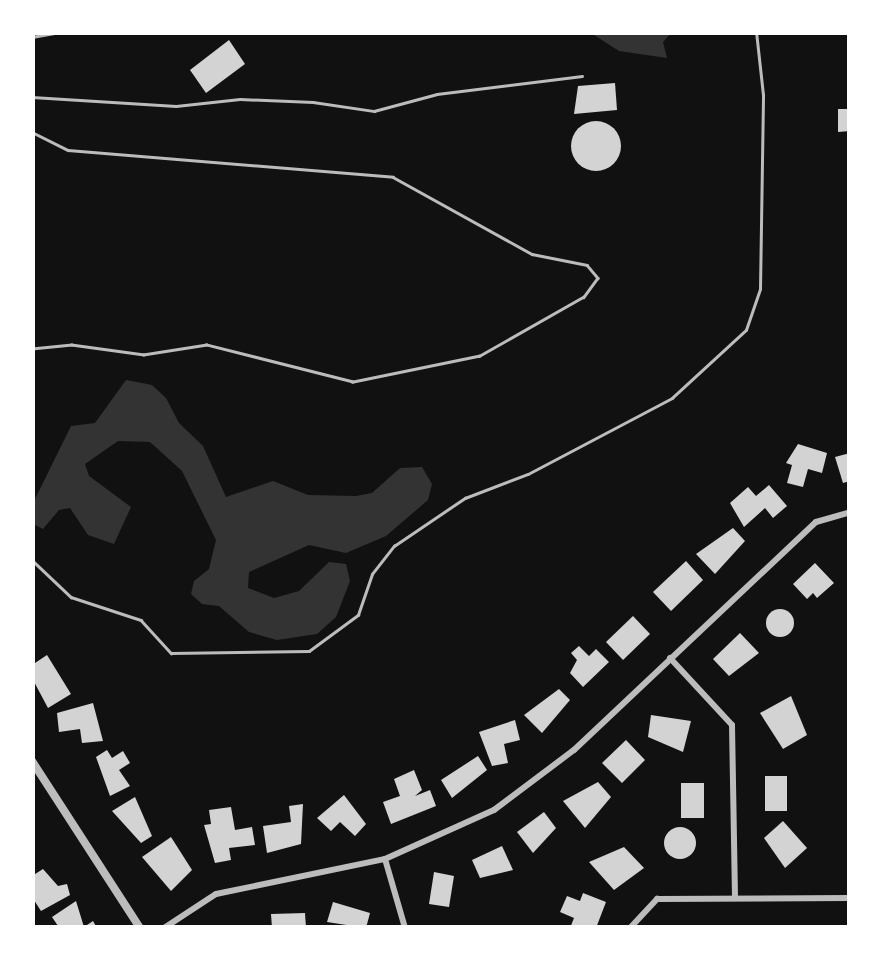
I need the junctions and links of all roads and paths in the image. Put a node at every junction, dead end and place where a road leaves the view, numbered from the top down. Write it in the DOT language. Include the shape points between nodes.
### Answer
graph roads {
  1 [pos="60,32"];
  2 [pos="756,32"];
  3 [pos="32,37"];
  4 [pos="582,76"];
  5 [pos="32,97"];
  6 [pos="32,132"];
  7 [pos="32,349"];
  8 [pos="850,512"];
  9 [pos="32,560"];
  10 [pos="670,658"];
  11 [pos="32,761"];
  12 [pos="385,859"];
  13 [pos="735,896"];
  14 [pos="850,898"];
  15 [pos="140,928"];
  16 [pos="164,928"];
  17 [pos="406,928"];
  18 [pos="630,928"];
  1 -- 3 [label="lane"];
  2 -- 9 [label="lane" via="763,94 760,289 732,347 672,398 528,474 466,498 394,546 372,574 358,615 309,651 171,653 141,620 59,590"];
  4 -- 5 [label="lane" via="437,94 374,111 314,102 240,99 176,106"];
  6 -- 7 [label="lane" via="68,150 393,177 532,254 587,265 598,278 584,297 480,356 353,382 207,345 144,355 72,345"];
  8 -- 10 [label="street" via="816,522"];
  10 -- 12 [label="street" via="526,789 464,828"];
  10 -- 13 [label="street" via="732,725"];
  11 -- 15 [label="street"];
  12 -- 16 [label="street" via="216,894"];
  12 -- 17 [label="street"];
  13 -- 14 [label="street"];
  13 -- 18 [label="street" via="657,899"];
}
